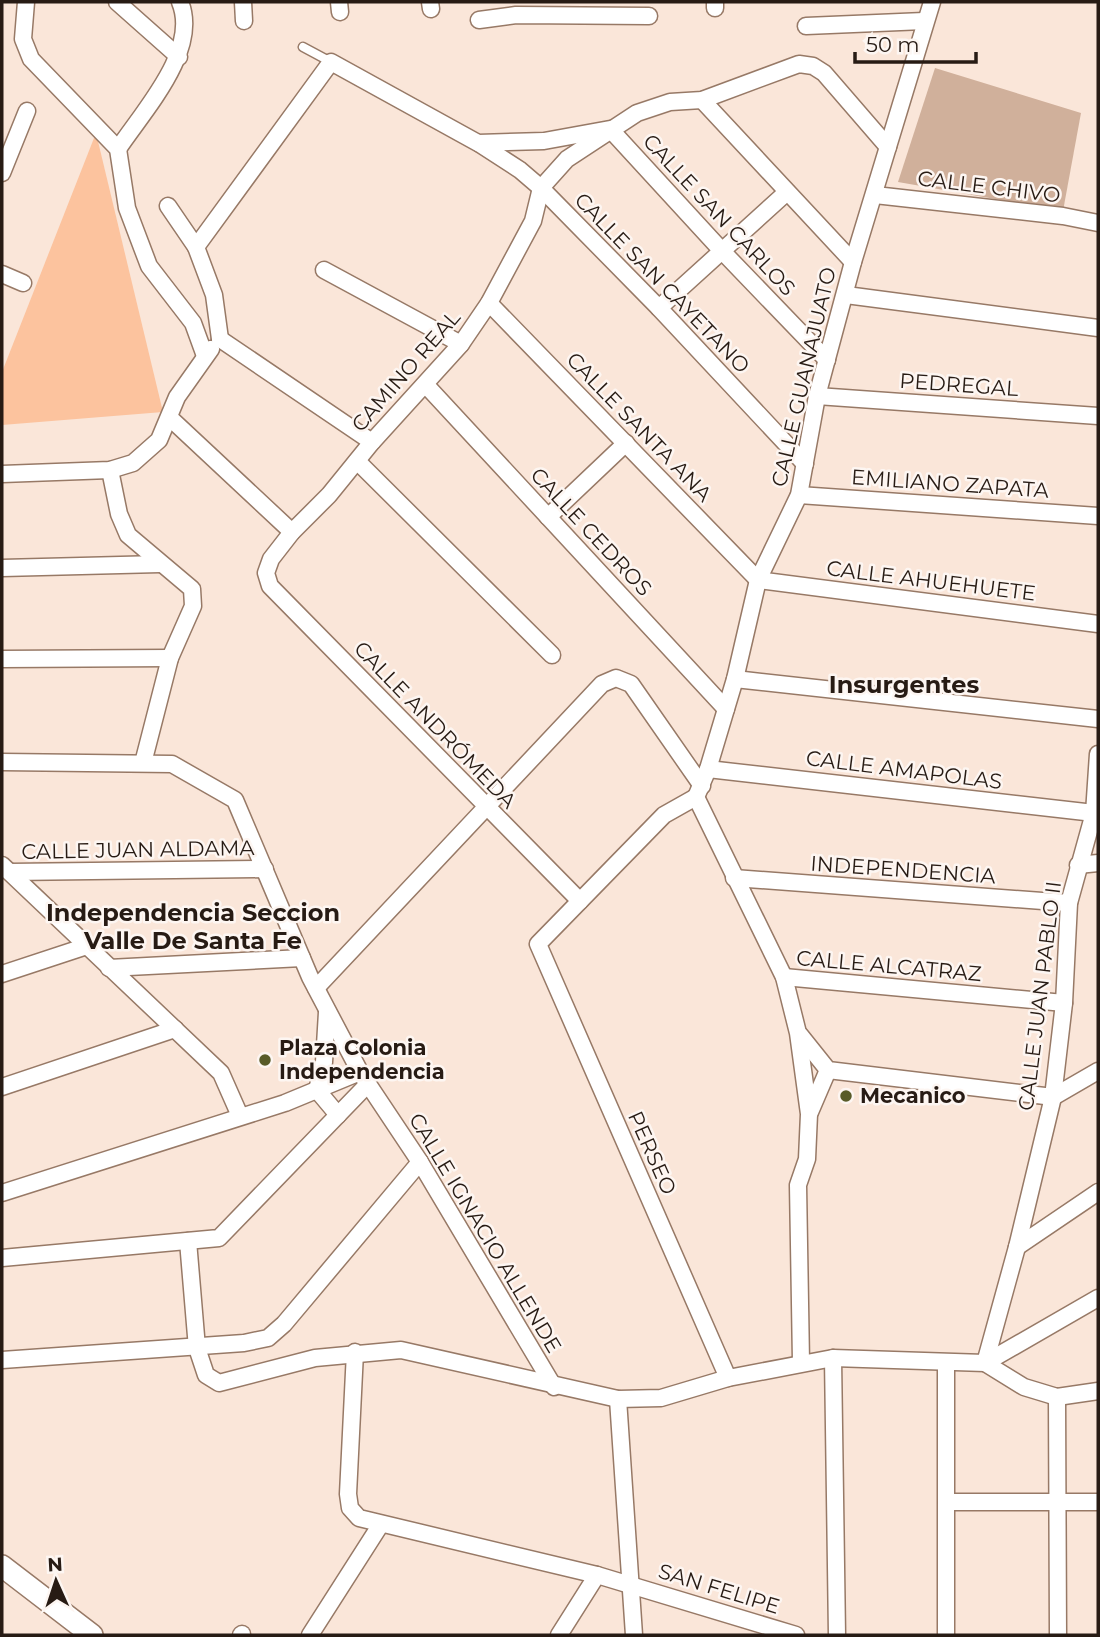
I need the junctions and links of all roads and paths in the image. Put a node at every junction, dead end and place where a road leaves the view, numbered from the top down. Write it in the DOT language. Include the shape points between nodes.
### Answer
graph roads {
  1 [pos="26,2"];
  2 [pos="117,2"];
  3 [pos="180,2"];
  4 [pos="243,2"];
  5 [pos="932,2"];
  6 [pos="516,9"];
  7 [pos="617,9"];
  8 [pos="649,16"];
  9 [pos="479,20"];
  10 [pos="244,21"];
  11 [pos="924,21"];
  12 [pos="806,26"];
  13 [pos="303,47"];
  14 [pos="179,57"];
  15 [pos="331,62"];
  16 [pos="702,100"];
  17 [pos="27,111"];
  18 [pos="610,129"];
  19 [pos="478,143"];
  20 [pos="888,147"];
  21 [pos="118,149"];
  22 [pos="2,173"];
  23 [pos="541,188"];
  24 [pos="787,192"];
  25 [pos="875,195"];
  26 [pos="168,206"];
  27 [pos="1098,223"];
  28 [pos="197,247"];
  29 [pos="722,251"];
  30 [pos="853,262"];
  31 [pos="324,270"];
  32 [pos="2,274"];
  33 [pos="23,283"];
  34 [pos="846,295"];
  35 [pos="489,303"];
  36 [pos="659,308"];
  37 [pos="1098,328"];
  38 [pos="220,340"];
  39 [pos="461,344"];
  40 [pos="205,356"];
  41 [pos="827,360"];
  42 [pos="425,384"];
  43 [pos="817,396"];
  44 [pos="1098,416"];
  45 [pos="170,418"];
  46 [pos="372,442"];
  47 [pos="626,443"];
  48 [pos="357,461"];
  49 [pos="805,464"];
  50 [pos="110,470"];
  51 [pos="2,474"];
  52 [pos="799,495"];
  53 [pos="1098,516"];
  54 [pos="548,517"];
  55 [pos="292,531"];
  56 [pos="160,564"];
  57 [pos="2,568"];
  58 [pos="266,573"];
  59 [pos="758,580"];
  60 [pos="1098,624"];
  61 [pos="552,655"];
  62 [pos="170,658"];
  63 [pos="2,659"];
  64 [pos="735,679"];
  65 [pos="726,709"];
  66 [pos="1098,719"];
  67 [pos="1098,754"];
  68 [pos="2,762"];
  69 [pos="143,763"];
  70 [pos="708,769"];
  71 [pos="699,792"];
  72 [pos="484,806"];
  73 [pos="1094,813"];
  74 [pos="1098,863"];
  75 [pos="1078,865"];
  76 [pos="6,868"];
  77 [pos="265,869"];
  78 [pos="734,878"];
  79 [pos="580,901"];
  80 [pos="1069,903"];
  81 [pos="87,946"];
  82 [pos="302,958"];
  83 [pos="109,968"];
  84 [pos="2,974"];
  85 [pos="784,977"];
  86 [pos="316,988"];
  87 [pos="1064,1003"];
  88 [pos="327,1009"];
  89 [pos="175,1029"];
  90 [pos="798,1033"];
  91 [pos="828,1070"];
  92 [pos="1098,1071"];
  93 [pos="364,1079"];
  94 [pos="2,1087"];
  95 [pos="317,1090"];
  96 [pos="1053,1097"];
  97 [pos="809,1114"];
  98 [pos="338,1115"];
  99 [pos="240,1116"];
  100 [pos="420,1162"];
  101 [pos="1098,1192"];
  102 [pos="2,1193"];
  103 [pos="188,1241"];
  104 [pos="1017,1247"];
  105 [pos="2,1258"];
  106 [pos="1098,1298"];
  107 [pos="197,1348"];
  108 [pos="355,1352"];
  109 [pos="833,1358"];
  110 [pos="2,1360"];
  111 [pos="801,1362"];
  112 [pos="946,1363"];
  113 [pos="985,1363"];
  114 [pos="728,1378"];
  115 [pos="554,1387"];
  116 [pos="1098,1391"];
  117 [pos="1057,1397"];
  118 [pos="618,1399"];
  119 [pos="1059,1500"];
  120 [pos="947,1502"];
  121 [pos="1098,1502"];
  122 [pos="381,1524"];
  123 [pos="2,1566"];
  124 [pos="597,1575"];
  125 [pos="629,1583"];
  126 [pos="92,1635"];
  127 [pos="310,1635"];
  128 [pos="559,1635"];
  129 [pos="634,1635"];
  130 [pos="796,1635"];
  131 [pos="837,1635"];
  132 [pos="946,1635"];
  133 [pos="1058,1635"];
  1 -- 21 [label="street" via="23,39 31,59"];
  2 -- 14 [label="street"];
  3 -- 14 [label="street" via="186,16"];
  4 -- 10 [label="street"];
  5 -- 11 [label="street, CALLE GUANAJUATO"];
  6 -- 7 [label="street"];
  6 -- 9 [label="street"];
  7 -- 8 [label="street"];
  11 -- 12 [label="street"];
  11 -- 20 [label="street, CALLE GUANAJUATO"];
  13 -- 15 [label="lane, CALLE SAN CAYETANO"];
  14 -- 21 [label="street"];
  15 -- 19 [label="street, CALLE SAN CAYETANO"];
  15 -- 28 [label="street"];
  16 -- 18 [label="street, CAMINO REAL" via="670,102 637,113"];
  16 -- 20 [label="street, CAMINO REAL" via="799,64 813,66"];
  16 -- 24 [label="street"];
  17 -- 22 [label="street"];
  18 -- 19 [label="street" via="544,141"];
  18 -- 23 [label="street, CAMINO REAL" via="567,159"];
  18 -- 29 [label="street, CALLE SAN CARLOS"];
  19 -- 23 [label="street, CALLE SAN CAYETANO"];
  20 -- 25 [label="street, CALLE GUANAJUATO"];
  21 -- 40 [label="street" via="127,208 149,266 193,323"];
  23 -- 35 [label="street, CAMINO REAL" via="533,221"];
  23 -- 36 [label="street, CALLE SAN CAYETANO"];
  24 -- 29 [label="street"];
  24 -- 30 [label="street"];
  25 -- 27 [label="street, CALLE CHIVO"];
  25 -- 30 [label="street, CALLE GUANAJUATO"];
  26 -- 28 [label="street"];
  28 -- 38 [label="street" via="214,295"];
  29 -- 36 [label="street"];
  29 -- 41 [label="street, CALLE SAN CARLOS"];
  30 -- 34 [label="street, CALLE GUANAJUATO"];
  31 -- 39 [label="street"];
  32 -- 33 [label="street"];
  34 -- 37 [label="street"];
  34 -- 41 [label="street, CALLE GUANAJUATO"];
  35 -- 39 [label="street, CAMINO REAL"];
  35 -- 47 [label="street, CALLE SANTA ANA"];
  36 -- 49 [label="street, CALLE SAN CAYETANO"];
  38 -- 40 [label="street"];
  38 -- 46 [label="street"];
  39 -- 42 [label="street, CAMINO REAL"];
  40 -- 45 [label="street" via="177,397"];
  41 -- 43 [label="street, CALLE GUANAJUATO"];
  42 -- 46 [label="street, CAMINO REAL"];
  42 -- 54 [label="street, CALLE CEDROS"];
  43 -- 44 [label="street, PEDREGAL"];
  43 -- 49 [label="street, CALLE GUANAJUATO"];
  45 -- 50 [label="street" via="159,440 133,463"];
  45 -- 55 [label="street"];
  46 -- 48 [label="street, CAMINO REAL"];
  47 -- 54 [label="street"];
  47 -- 59 [label="street, CALLE SANTA ANA"];
  48 -- 55 [label="street, CAMINO REAL"];
  48 -- 61 [label="street"];
  49 -- 52 [label="street, CALLE GUANAJUATO"];
  50 -- 51 [label="street"];
  50 -- 56 [label="street" via="128,535"];
  52 -- 53 [label="street, EMILIANO ZAPATA"];
  52 -- 59 [label="street, CALLE GUANAJUATO"];
  54 -- 65 [label="street, CALLE CEDROS"];
  55 -- 58 [label="street, CAMINO REAL"];
  56 -- 57 [label="street"];
  56 -- 62 [label="street" via="192,589 193,606"];
  58 -- 72 [label="street, CALLE ANDRÓMEDA" via="271,586"];
  59 -- 60 [label="street, CALLE AHUEHUETE"];
  59 -- 64 [label="street, CALLE GUANAJUATO"];
  62 -- 63 [label="street"];
  62 -- 69 [label="street"];
  64 -- 65 [label="street, CALLE GUANAJUATO"];
  64 -- 66 [label="street"];
  65 -- 70 [label="street, CALLE GUANAJUATO"];
  67 -- 73 [label="street, CALLE JUAN PABLO II"];
  68 -- 69 [label="street"];
  69 -- 77 [label="street, CALLE IGNACIO ALLENDE" via="172,764 234,800"];
  70 -- 71 [label="street, CALLE GUANAJUATO"];
  70 -- 73 [label="street, CALLE AMAPOLAS"];
  71 -- 72 [label="street, CALLE ALCATRAZ" via="631,684 616,678 602,684"];
  71 -- 78 [label="street, CALLE ALCATRAZ"];
  71 -- 79 [label="street" via="664,816"];
  72 -- 79 [label="street, CALLE ANDRÓMEDA"];
  72 -- 86 [label="street, CALLE ALCATRAZ"];
  73 -- 75 [label="street, CALLE JUAN PABLO II"];
  74 -- 75 [label="street"];
  75 -- 80 [label="street, CALLE JUAN PABLO II"];
  76 -- 77 [label="street, CALLE JUAN ALDAMA"];
  76 -- 81 [label="street"];
  77 -- 82 [label="street, CALLE IGNACIO ALLENDE"];
  78 -- 80 [label="street, INDEPENDENCIA"];
  78 -- 85 [label="street, CALLE ALCATRAZ"];
  79 -- 114 [label="street, PERSEO" via="538,944"];
  80 -- 87 [label="street, CALLE JUAN PABLO II"];
  81 -- 83 [label="street"];
  81 -- 84 [label="street"];
  82 -- 83 [label="street"];
  82 -- 86 [label="street, CALLE IGNACIO ALLENDE"];
  83 -- 89 [label="street"];
  85 -- 87 [label="street, CALLE ALCATRAZ"];
  85 -- 90 [label="street"];
  86 -- 88 [label="street, CALLE IGNACIO ALLENDE"];
  87 -- 96 [label="street, CALLE JUAN PABLO II"];
  88 -- 93 [label="street, CALLE IGNACIO ALLENDE"];
  88 -- 95 [label="street" via="324,1062"];
  89 -- 94 [label="street"];
  89 -- 99 [label="street" via="221,1073"];
  90 -- 91 [label="street"];
  90 -- 97 [label="street"];
  91 -- 96 [label="street"];
  91 -- 97 [label="street"];
  92 -- 96 [label="street"];
  93 -- 95 [label="street"];
  93 -- 98 [label="street"];
  93 -- 100 [label="street, CALLE IGNACIO ALLENDE"];
  95 -- 98 [label="street"];
  95 -- 99 [label="street"];
  96 -- 104 [label="street, CALLE JUAN PABLO II"];
  97 -- 111 [label="street" via="807,1159 799,1185"];
  98 -- 103 [label="street" via="219,1238"];
  99 -- 102 [label="street"];
  100 -- 107 [label="street" via="268,1338"];
  100 -- 115 [label="street, CALLE IGNACIO ALLENDE"];
  101 -- 104 [label="street"];
  103 -- 105 [label="street"];
  103 -- 107 [label="street"];
  104 -- 113 [label="street, CALLE JUAN PABLO II"];
  106 -- 113 [label="street"];
  107 -- 108 [label="street" via="206,1376 219,1383"];
  107 -- 110 [label="street"];
  108 -- 115 [label="street" via="401,1350"];
  108 -- 122 [label="street, SAN FELIPE" via="350,1508 359,1518"];
  109 -- 111 [label="street"];
  109 -- 112 [label="street"];
  109 -- 131 [label="street"];
  111 -- 114 [label="street"];
  112 -- 113 [label="street"];
  112 -- 120 [label="street"];
  113 -- 117 [label="street" via="1024,1387"];
  114 -- 118 [label="street" via="661,1398"];
  115 -- 118 [label="street"];
  116 -- 117 [label="street"];
  117 -- 119 [label="street"];
  118 -- 125 [label="street"];
  119 -- 120 [label="street"];
  119 -- 121 [label="street"];
  119 -- 133 [label="street"];
  120 -- 132 [label="street"];
  122 -- 124 [label="street, SAN FELIPE"];
  122 -- 127 [label="street"];
  123 -- 126 [label="street"];
  124 -- 125 [label="street, SAN FELIPE"];
  124 -- 128 [label="street"];
  125 -- 129 [label="street"];
  125 -- 130 [label="street, SAN FELIPE"];
}
